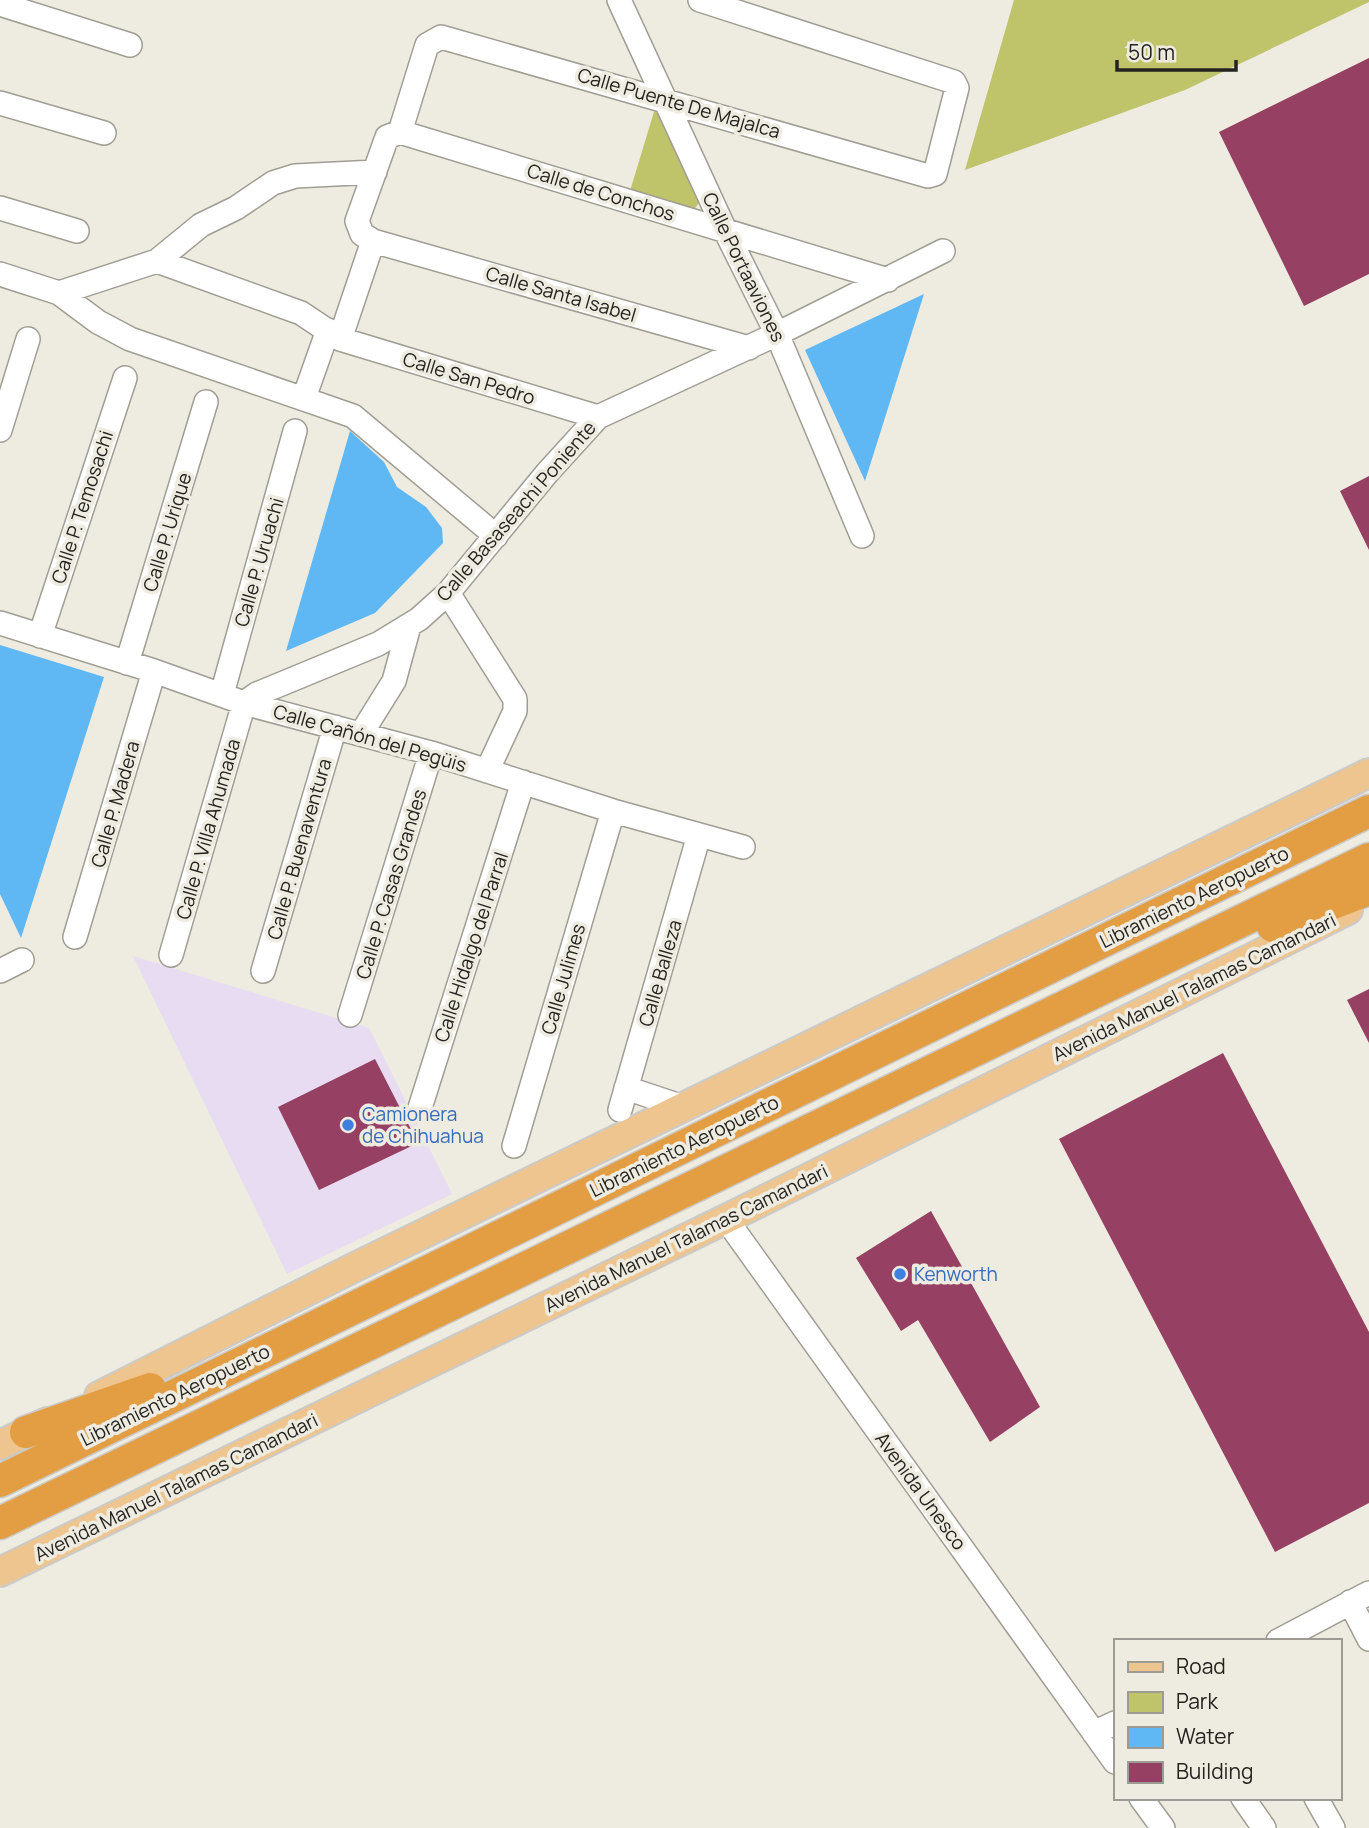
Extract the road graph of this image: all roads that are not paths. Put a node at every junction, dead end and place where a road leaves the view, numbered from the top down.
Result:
1 (620, 0) edge
2 (700, 0) edge
3 (0, 4) edge
4 (130, 45) dead end
5 (666, 99) junction
6 (0, 103) edge
7 (400, 132) junction
8 (103, 133) dead end
9 (376, 172) junction
10 (0, 208) edge
11 (724, 228) junction
12 (77, 231) dead end
13 (373, 241) junction
14 (943, 251) dead end
15 (157, 261) junction
16 (0, 274) edge
17 (888, 279) junction
18 (59, 293) junction
19 (777, 334) junction
20 (334, 335) junction
21 (28, 340) dead end
22 (749, 348) junction
23 (125, 378) dead end
24 (304, 398) junction
25 (206, 402) dead end
26 (598, 417) junction
27 (0, 430) edge
28 (295, 431) dead end
29 (496, 536) junction
30 (862, 536) dead end
31 (448, 593) junction
32 (0, 623) edge
33 (409, 626) junction
34 (40, 636) junction
35 (127, 663) junction
36 (154, 671) junction
37 (222, 694) junction
38 (244, 703) junction
39 (335, 727) junction
40 (361, 734) junction
41 (431, 754) junction
42 (487, 771) junction
43 (1369, 773) edge
44 (523, 782) junction
45 (1369, 797) edge
46 (613, 811) junction
47 (1369, 811) edge
48 (699, 835) junction
49 (743, 847) dead end
50 (1277, 857) junction
51 (1369, 859) edge
52 (1369, 889) edge
53 (1369, 900) edge
54 (75, 937) dead end
55 (1177, 954) junction
56 (172, 955) dead end
57 (22, 960) dead end
58 (0, 971) edge
59 (262, 971) dead end
60 (350, 1015) dead end
61 (626, 1088) junction
62 (683, 1107) junction
63 (620, 1110) dead end
64 (419, 1111) dead end
65 (514, 1146) dead end
66 (726, 1219) junction
67 (280, 1343) junction
68 (13, 1438) edge
69 (0, 1481) edge
70 (0, 1523) edge
71 (0, 1572) edge
72 (1360, 1598) edge
73 (1282, 1639) edge
74 (1369, 1639) edge
75 (1114, 1723) edge
76 (1094, 1733) junction
77 (1114, 1761) edge
78 (1143, 1800) edge
79 (1244, 1800) edge
80 (1317, 1800) edge
81 (1163, 1828) edge
82 (1264, 1828) edge
83 (1333, 1828) edge

1 - 5 street, Calle Portaaviones
2 - 5 street, Calle Puente De Majalca
3 - 4 street
5 - 7 street, Calle Puente De Majalca
5 - 11 street, Calle Portaaviones
6 - 8 street
7 - 9 street
7 - 11 street, Calle de Conchos
9 - 13 street
9 - 15 street
10 - 12 street
11 - 17 street, Calle de Conchos
11 - 19 street, Calle Portaaviones
13 - 20 street
13 - 22 street, Calle Santa Isabel
14 - 17 street, Calle Basaseachi Poniente
15 - 18 street
15 - 20 street, Calle San Pedro
16 - 18 street
17 - 19 street, Calle Basaseachi Poniente
18 - 24 street
19 - 22 street, Calle Basaseachi Poniente
19 - 30 street, Calle Portaaviones
20 - 24 street
20 - 26 street, Calle San Pedro
21 - 27 street
22 - 26 street, Calle Basaseachi Poniente
23 - 34 street, Calle P. Temosachi
24 - 29 street
25 - 35 street, Calle P. Urique
26 - 29 street, Calle Basaseachi Poniente
28 - 37 street, Calle P. Uruachi
29 - 31 street, Calle Basaseachi Poniente
31 - 33 street, Calle Basaseachi Poniente
31 - 42 street
32 - 34 street, Calle Cañón del Pegüis
33 - 38 street, Calle Basaseachi Poniente
33 - 40 street
34 - 35 street, Calle Cañón del Pegüis
35 - 36 street, Calle Cañón del Pegüis
36 - 37 street, Calle Cañón del Pegüis
36 - 54 street, Calle P. Madera
37 - 38 street, Calle Cañón del Pegüis
38 - 39 street, Calle Cañón del Pegüis
38 - 56 street, Calle P. Villa Ahumada
39 - 40 street, Calle Cañón del Pegüis
39 - 59 street, Calle P. Buenaventura
40 - 41 street, Calle Cañón del Pegüis
41 - 42 street, Calle Cañón del Pegüis
41 - 60 street, Calle P. Casas Grandes
42 - 44 street, Calle Cañón del Pegüis
43 - 62 main road
44 - 46 street, Calle Cañón del Pegüis
44 - 64 street, Calle Hidalgo del Parral
45 - 50 highway
46 - 48 street, Calle Cañón del Pegüis
46 - 65 street, Calle Julimes
47 - 50 highway, Libramiento Aeropuerto
48 - 49 street, Calle Cañón del Pegüis
48 - 61 street, Calle Balleza
50 - 67 highway, Libramiento Aeropuerto
51 - 55 highway, Libramiento Aeropuerto
52 - 55 highway
53 - 66 main road, Avenida Manuel Talamas Camandari
55 - 70 highway, Libramiento Aeropuerto
57 - 58 street
61 - 62 street
61 - 63 street, Calle Balleza
62 - 68 main road
66 - 71 main road, Avenida Manuel Talamas Camandari
66 - 76 street, Avenida Unesco
67 - 68 highway
67 - 69 highway, Libramiento Aeropuerto
72 - 73 street
72 - 74 street
75 - 76 street
76 - 77 street, Avenida Unesco
78 - 81 street
79 - 82 street
80 - 83 street

